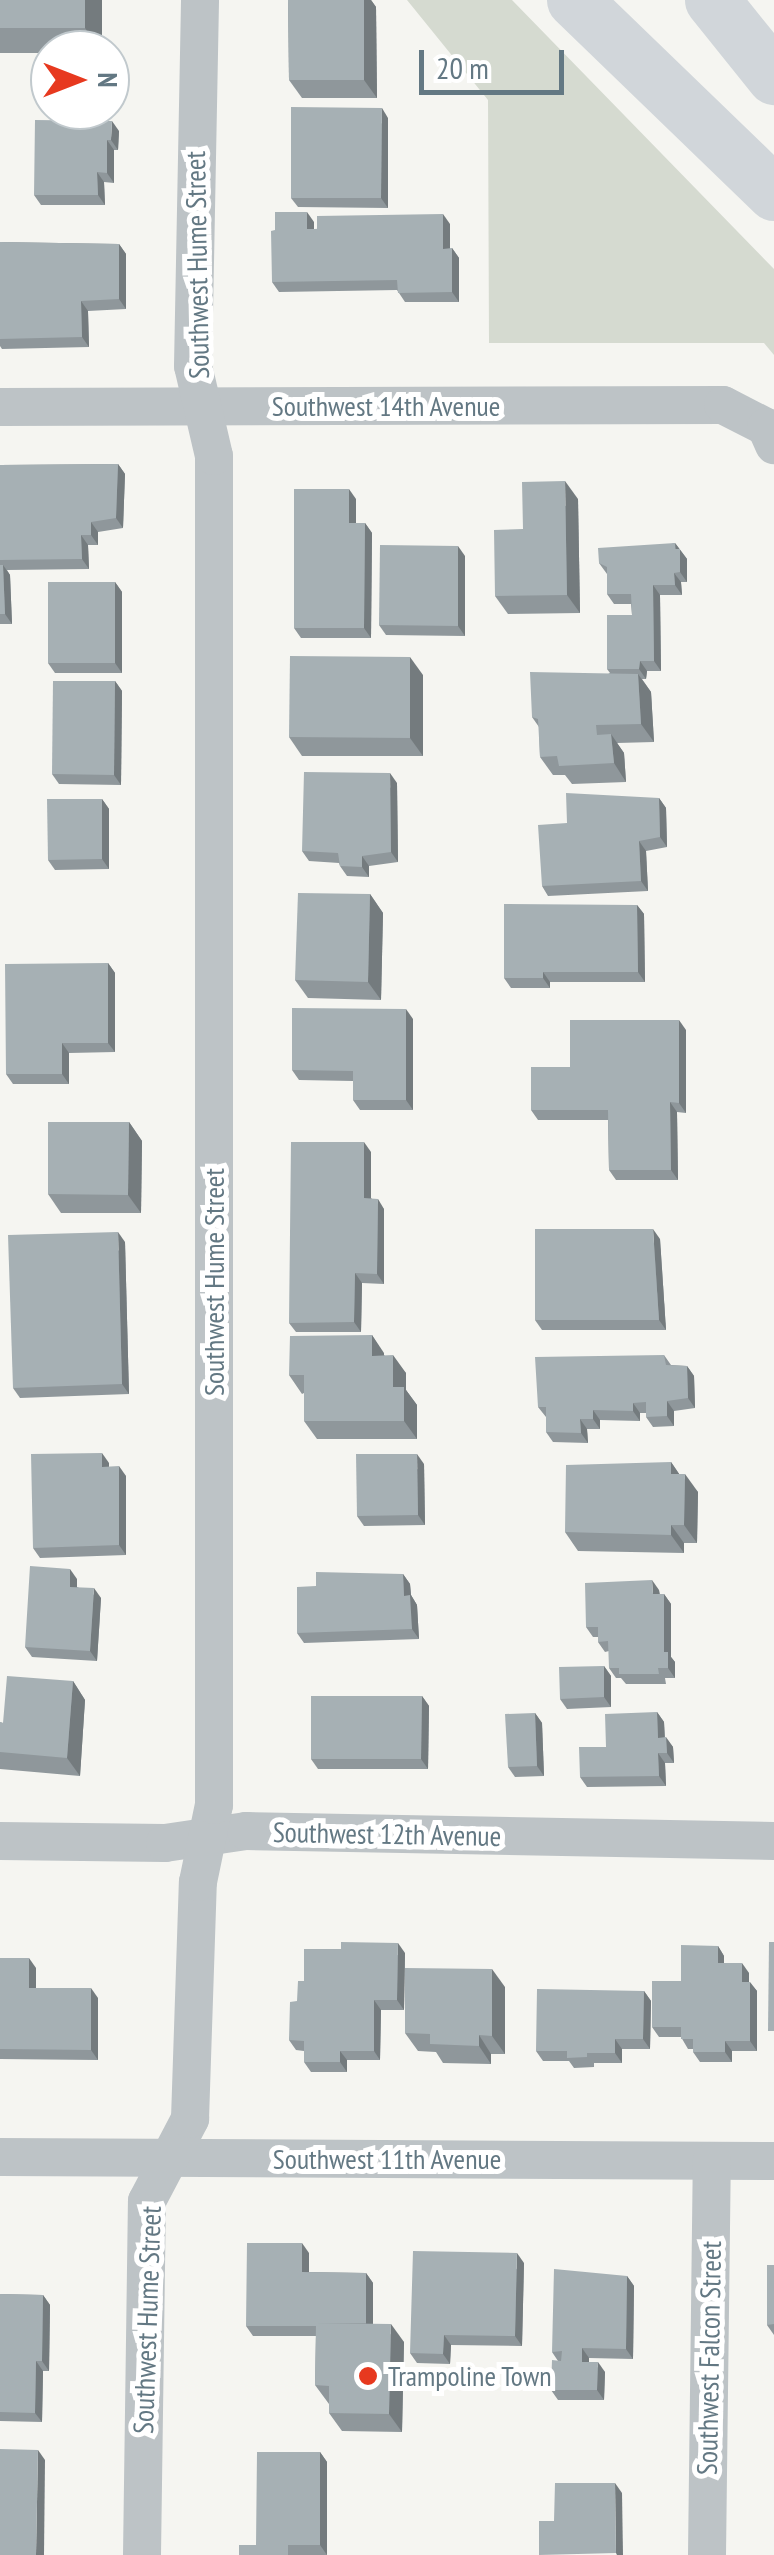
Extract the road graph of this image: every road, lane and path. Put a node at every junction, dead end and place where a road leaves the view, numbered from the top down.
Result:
1 (200, 0) edge
2 (574, 0) edge
3 (712, 0) edge
4 (774, 77) edge
5 (774, 194) edge
6 (201, 406) junction
7 (0, 407) edge
8 (770, 436) edge
9 (207, 1838) junction
10 (0, 1842) edge
11 (774, 1842) edge
12 (0, 2157) edge
13 (167, 2158) junction
14 (712, 2160) junction
15 (774, 2162) edge
16 (142, 2555) edge
17 (707, 2555) edge

1 - 6 street, Southwest Hume Street
2 - 5 highway
3 - 4 highway
6 - 7 street, Southwest 14th Avenue
6 - 8 street, Southwest 14th Avenue
6 - 9 street, Southwest Hume Street
9 - 10 street, Southwest 12th Avenue
9 - 11 street, Southwest 12th Avenue
9 - 13 street, Southwest Hume Street
12 - 13 street, Southwest 11th Avenue
13 - 14 street, Southwest 11th Avenue
13 - 16 street, Southwest Hume Street
14 - 15 street, Southwest 11th Avenue
14 - 17 street, Southwest Falcon Street

